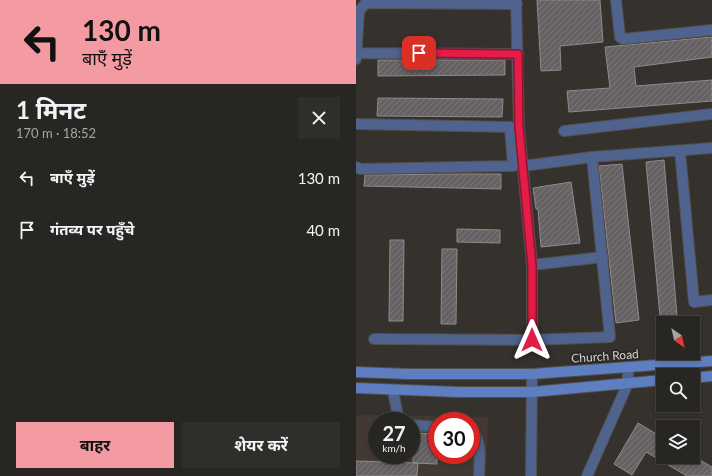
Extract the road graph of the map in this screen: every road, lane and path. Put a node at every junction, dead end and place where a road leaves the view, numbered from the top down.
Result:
1 (616, 0) edge
2 (517, 2) edge
3 (712, 30) edge
4 (356, 53) edge
5 (518, 54) junction
6 (356, 59) edge
7 (712, 114) edge
8 (356, 124) edge
9 (564, 131) dead end
10 (712, 148) edge
11 (680, 151) junction
12 (592, 158) junction
13 (519, 159) junction
14 (356, 166) edge
15 (603, 257) junction
16 (532, 265) junction
17 (712, 300) edge
18 (374, 339) dead end
19 (532, 340) junction
20 (712, 361) edge
21 (628, 368) junction
22 (356, 372) edge
23 (532, 374) junction
24 (712, 376) edge
25 (700, 377) edge
26 (656, 381) edge
27 (628, 383) junction
28 (356, 388) edge
29 (393, 391) junction
30 (532, 392) junction
31 (397, 412) edge
32 (479, 464) edge
33 (480, 476) edge
34 (531, 476) edge
35 (587, 476) edge

1 - 3 street
2 - 4 street
2 - 5 street
4 - 5 street
4 - 6 street
5 - 13 street
7 - 9 street
8 - 13 street
10 - 11 street
11 - 12 street
11 - 17 street
12 - 13 street
12 - 15 street
13 - 14 street
13 - 16 street
15 - 16 street
15 - 19 street
16 - 19 street
18 - 19 street
20 - 21 street, Church Road
21 - 23 street, Church Road
21 - 27 street
22 - 23 street, Church Road
23 - 30 street
24 - 25 street
26 - 27 street
27 - 30 street
27 - 35 street
28 - 29 street
29 - 30 street
29 - 31 street
30 - 34 street
32 - 33 street

